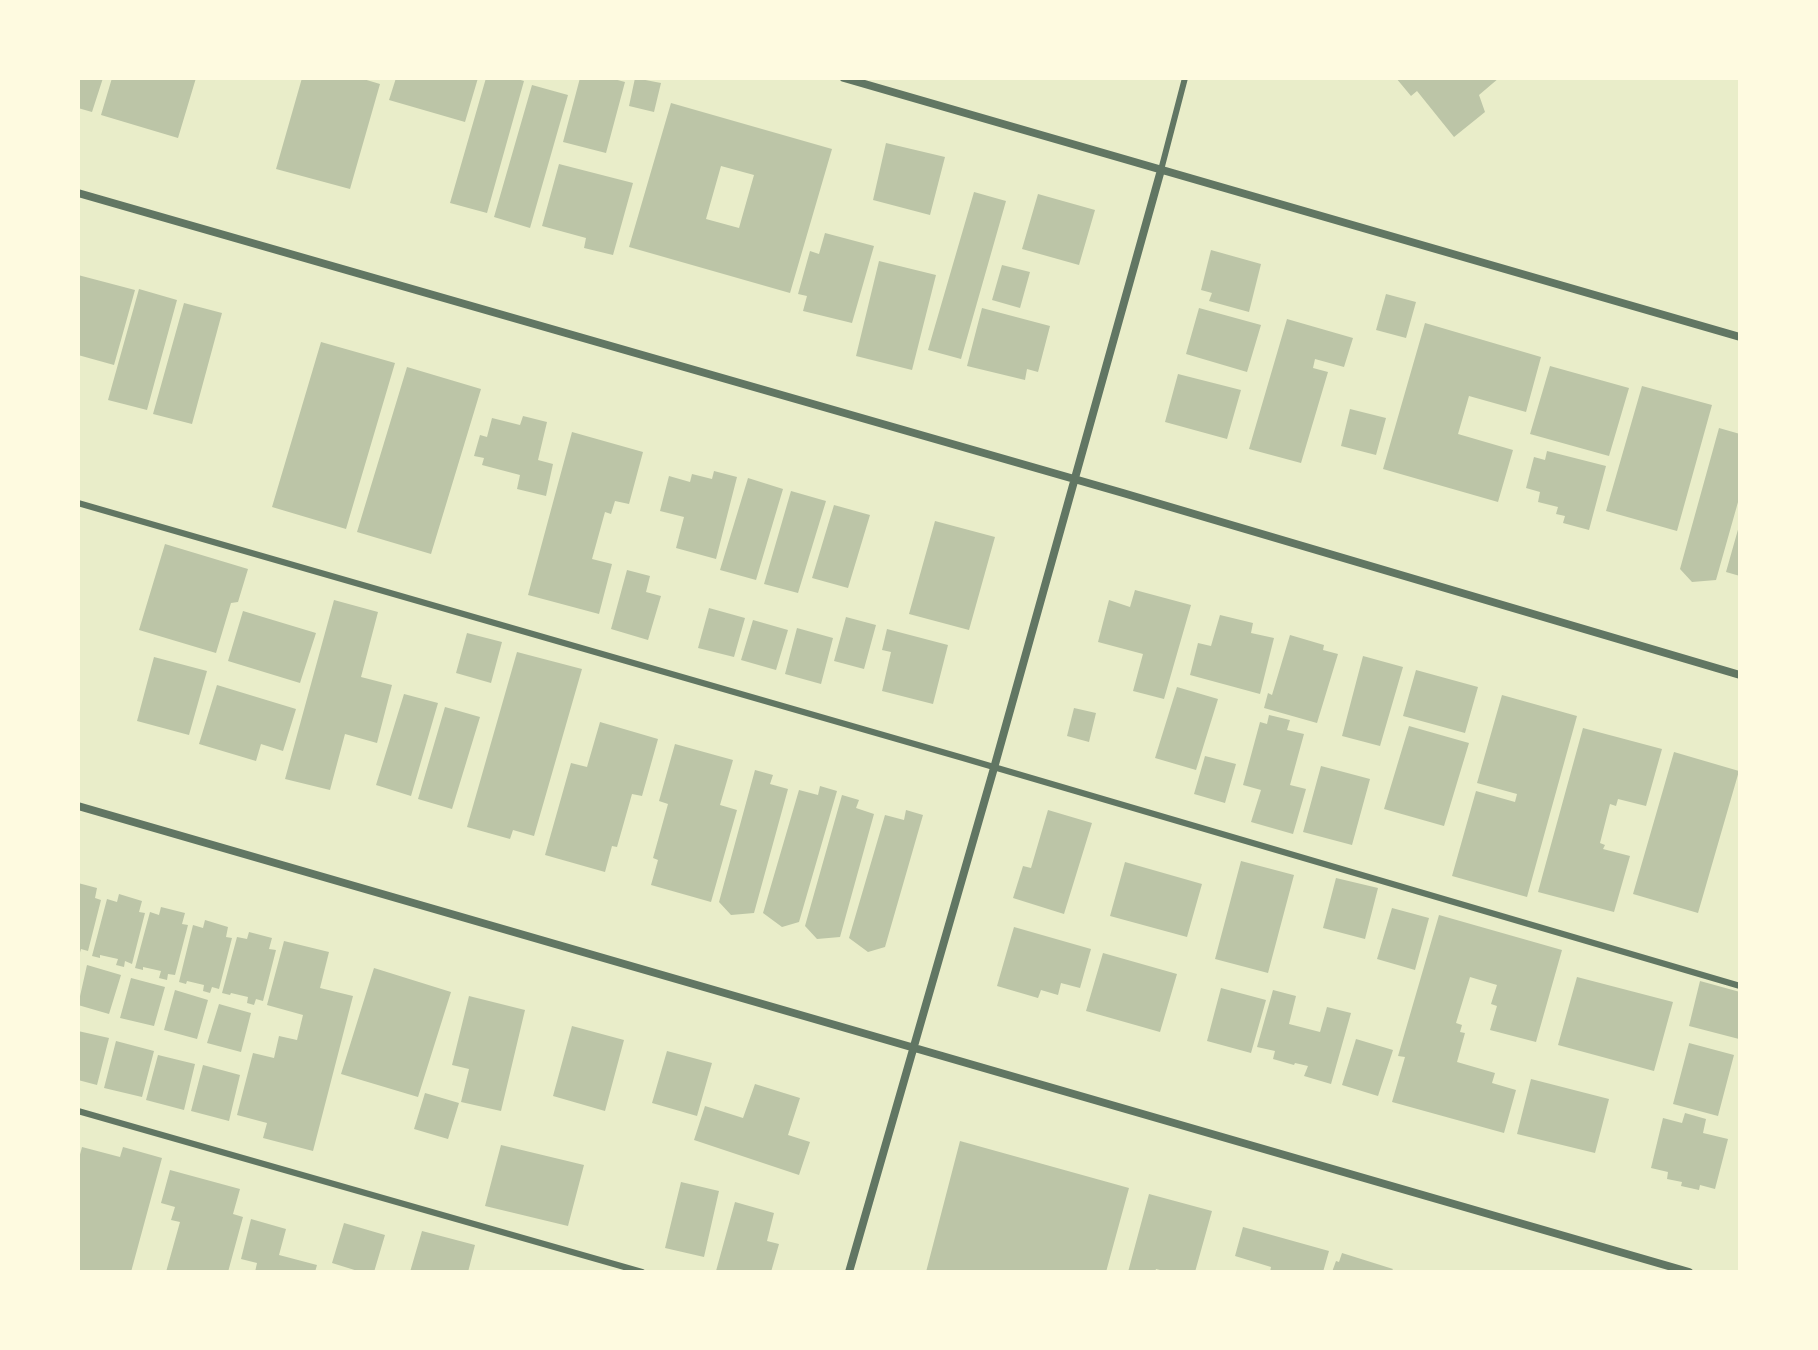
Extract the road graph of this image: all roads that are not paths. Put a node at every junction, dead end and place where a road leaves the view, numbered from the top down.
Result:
1 (844, 78) edge
2 (1185, 78) edge
3 (1161, 170) junction
4 (78, 193) edge
5 (1740, 337) edge
6 (1075, 480) junction
7 (78, 503) edge
8 (1740, 675) edge
9 (994, 768) junction
10 (78, 806) edge
11 (1740, 986) edge
12 (913, 1049) junction
13 (78, 1111) edge
14 (642, 1272) edge
15 (849, 1272) edge
16 (1689, 1272) edge

1 - 3 street
2 - 3 lane
3 - 5 street
3 - 6 street
4 - 6 street
6 - 8 street
6 - 9 street
7 - 9 lane
9 - 11 lane
9 - 12 street
10 - 12 street
12 - 15 street
12 - 16 street
13 - 14 lane

